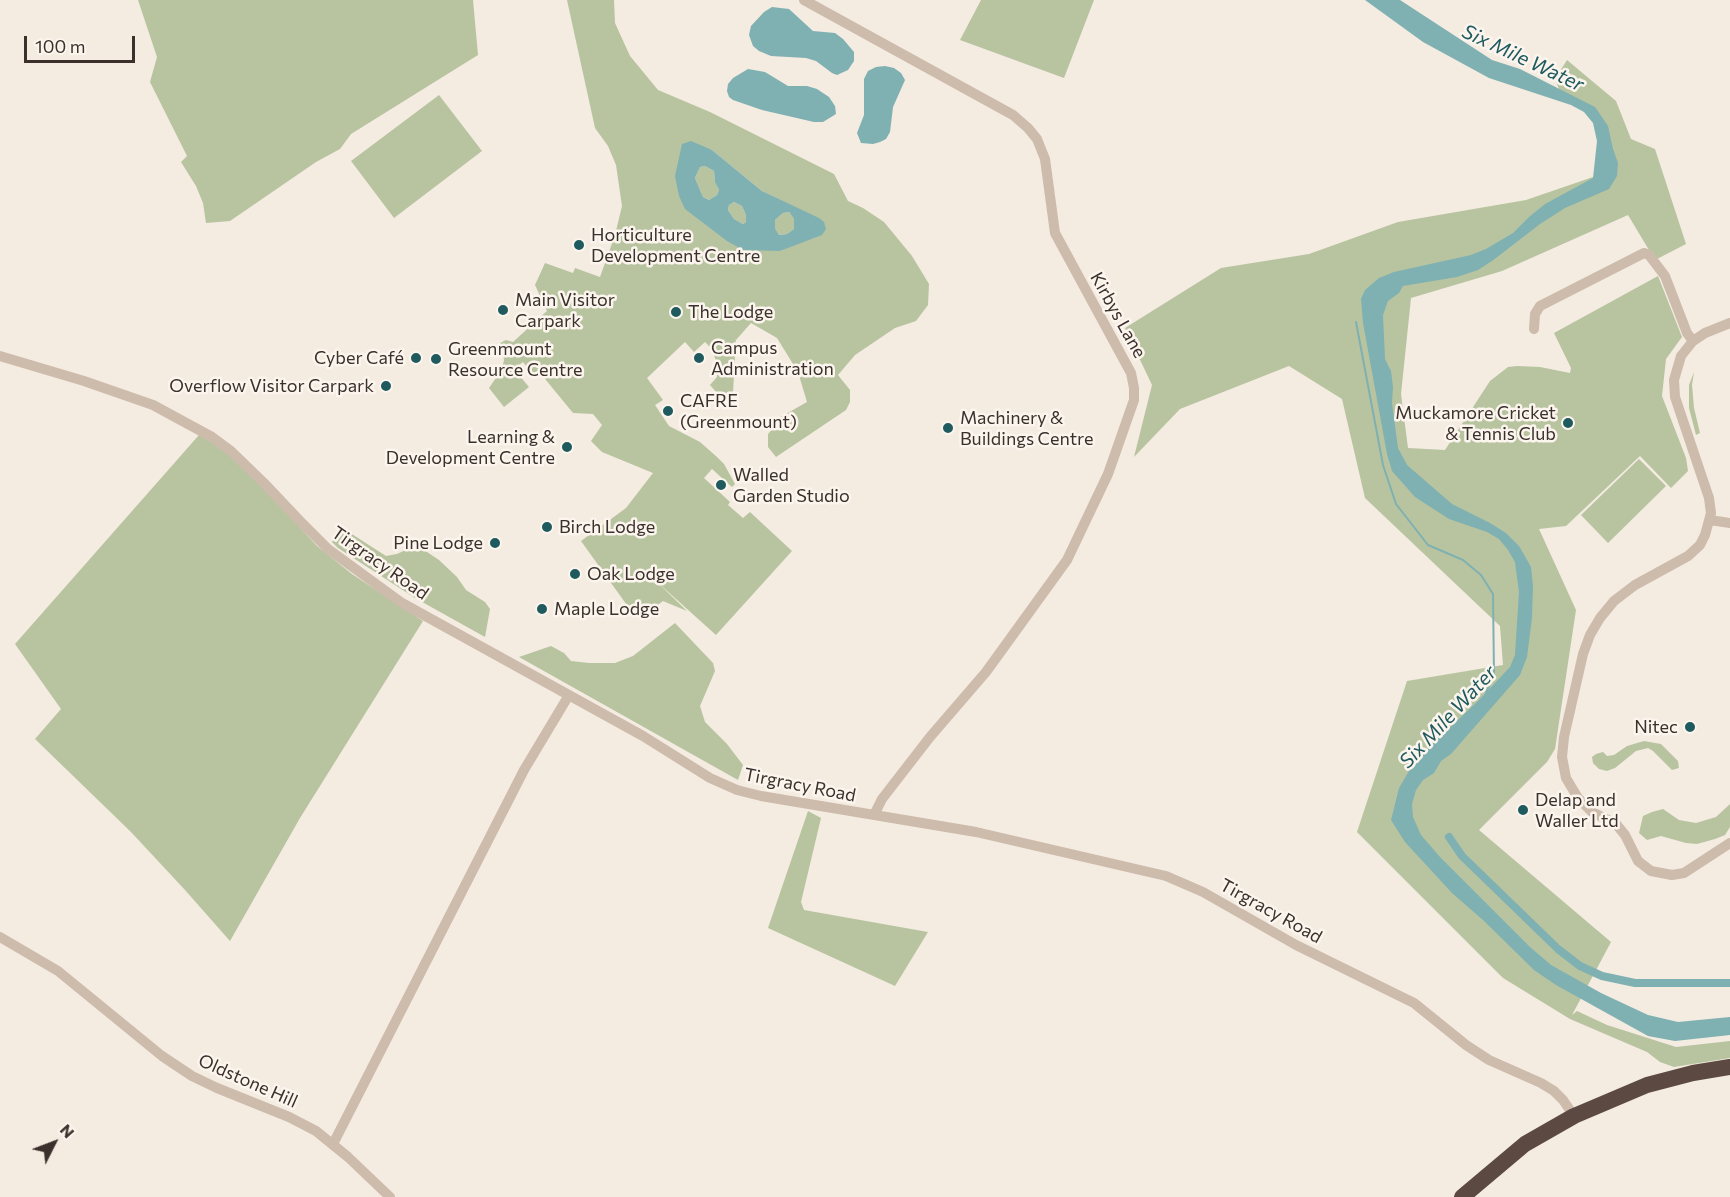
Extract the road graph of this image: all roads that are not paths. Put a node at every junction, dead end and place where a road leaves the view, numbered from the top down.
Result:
1 (804, 0) edge
2 (1730, 323) edge
3 (1534, 329) dead end
4 (1693, 340) junction
5 (0, 356) edge
6 (1710, 520) junction
7 (1730, 523) edge
8 (569, 694) junction
9 (874, 815) junction
10 (1730, 843) edge
11 (0, 937) edge
12 (1730, 1067) edge
13 (1574, 1116) junction
14 (333, 1144) junction
15 (390, 1197) edge
16 (1462, 1197) edge

1 - 9 street, Kirbys Lane
2 - 4 street
3 - 4 street
4 - 6 street
5 - 8 street, Tirgracy Road
6 - 7 street
6 - 10 street
8 - 9 street, Tirgracy Road
8 - 14 street
9 - 13 street, Tirgracy Road
11 - 14 street, Oldstone Hill
12 - 13 highway
13 - 16 highway
14 - 15 street, Oldstone Hill

